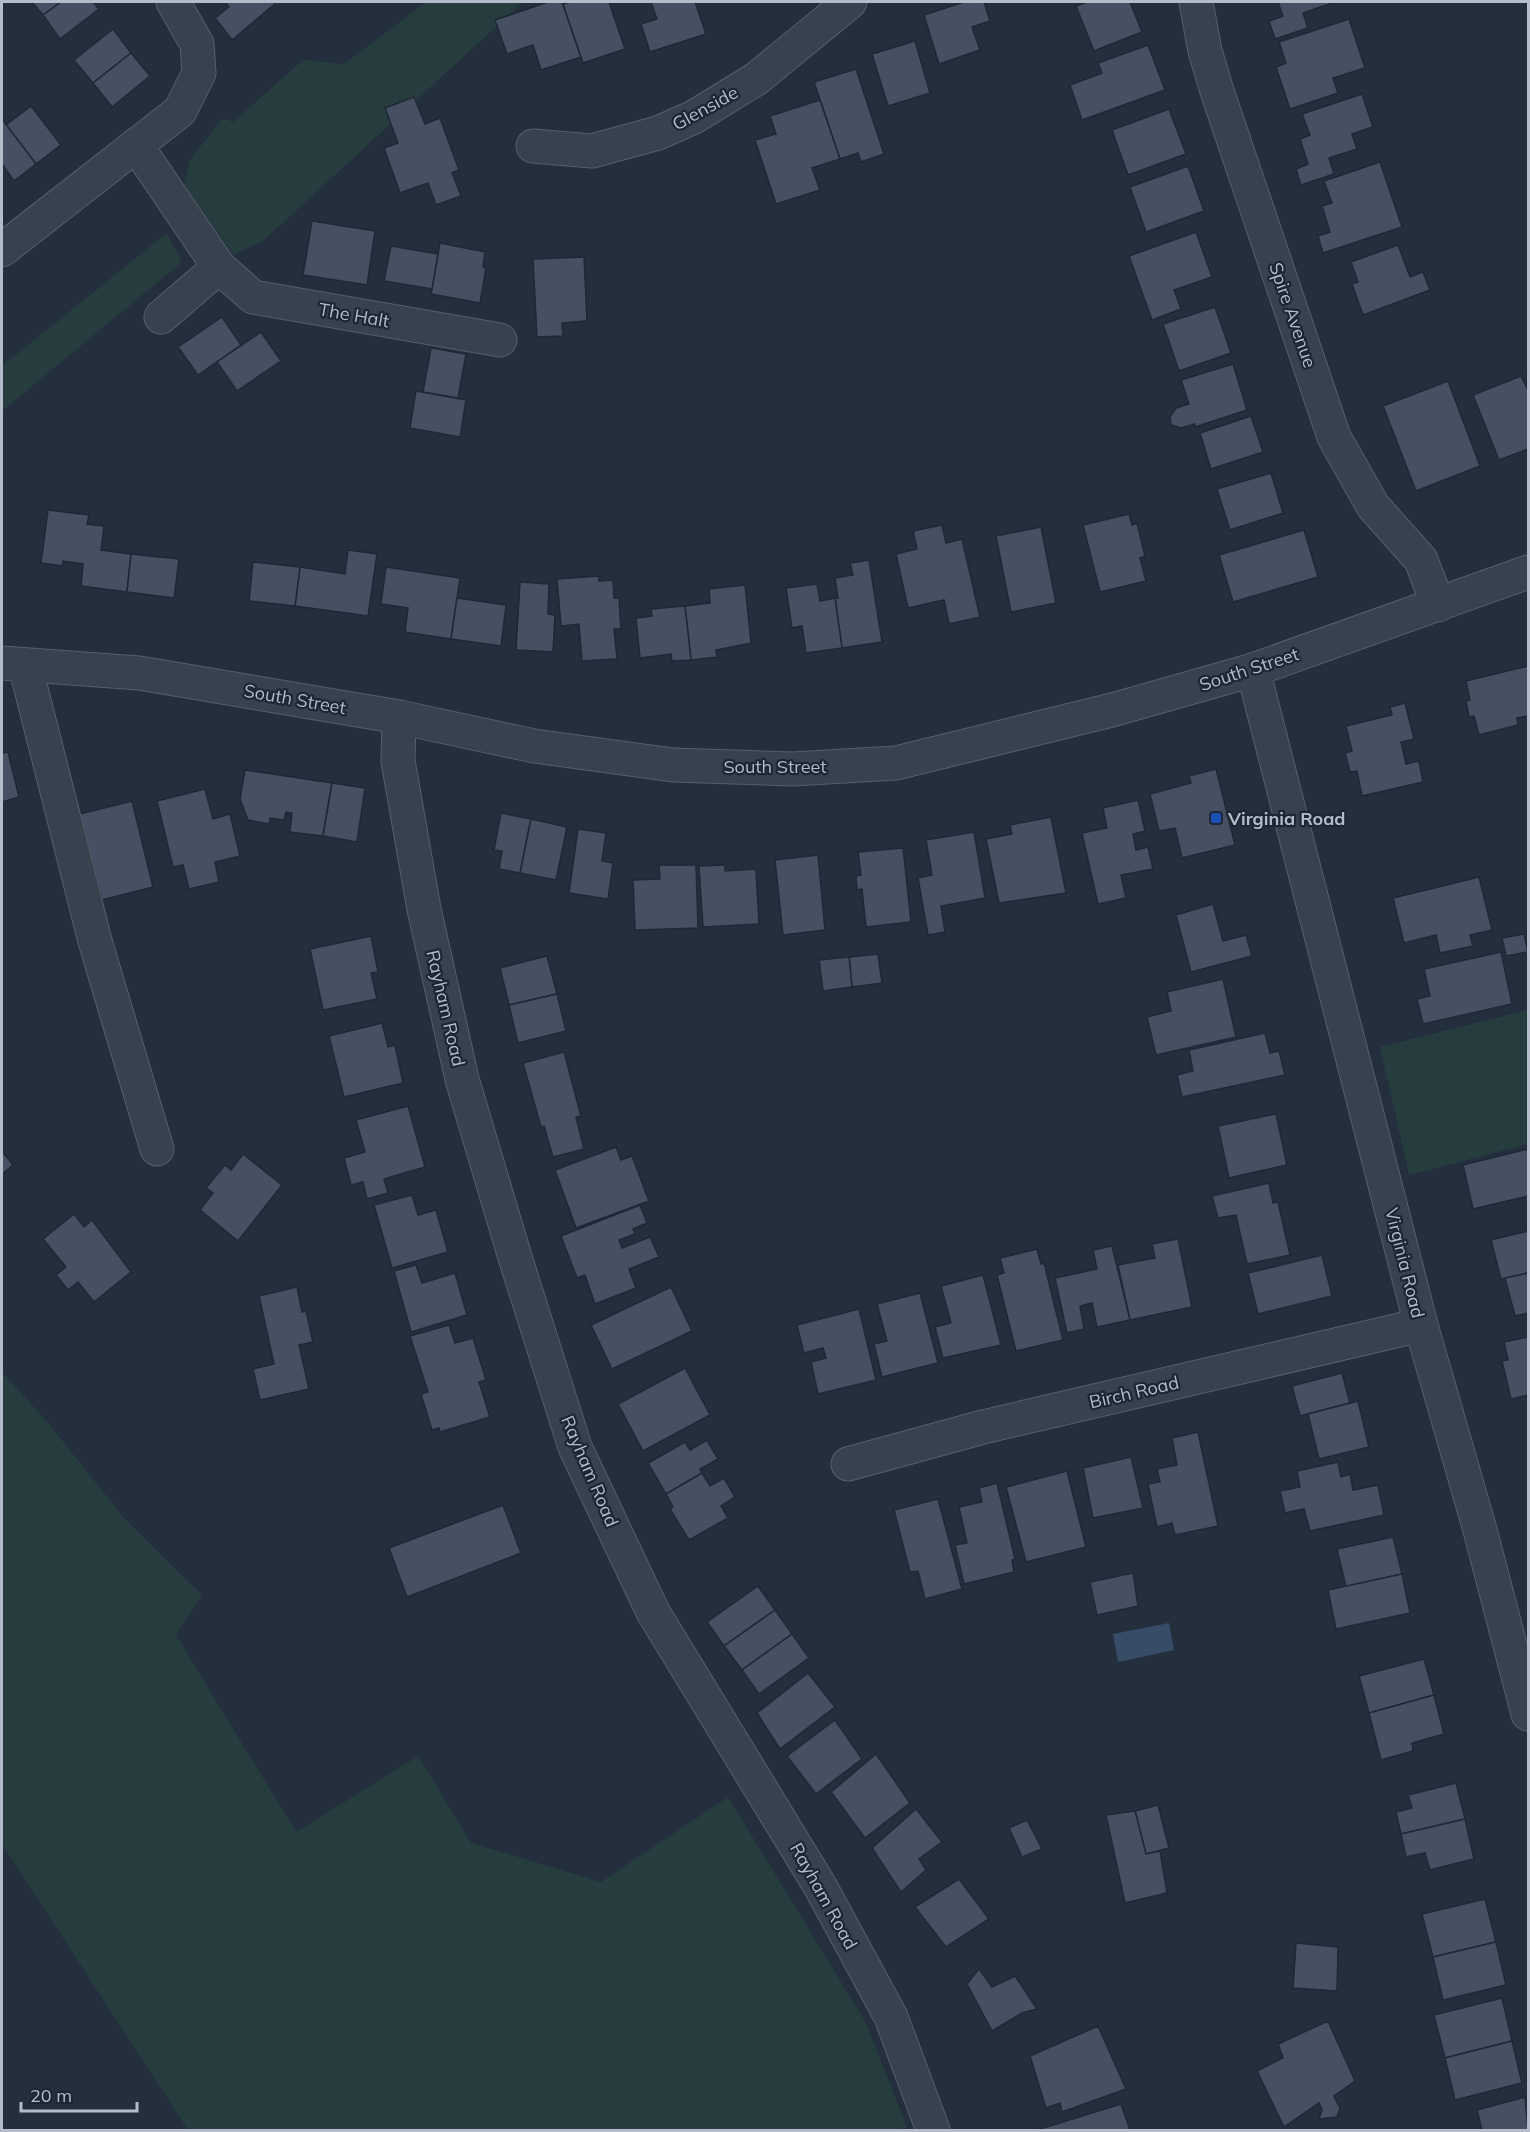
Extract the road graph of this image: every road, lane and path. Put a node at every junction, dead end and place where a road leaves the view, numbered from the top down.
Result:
1 (173, 2) edge
2 (850, 2) edge
3 (1196, 2) edge
4 (136, 145) junction
5 (533, 146) dead end
6 (2, 250) edge
7 (219, 267) junction
8 (161, 317) dead end
9 (500, 340) dead end
10 (1528, 572) edge
11 (1438, 605) junction
12 (13, 664) edge
13 (1253, 670) junction
14 (399, 717) junction
15 (157, 1149) dead end
16 (1421, 1325) junction
17 (848, 1464) dead end
18 (1528, 1714) edge
19 (933, 2130) edge

1 - 4 street
2 - 5 street, Glenside
3 - 11 street, Spire Avenue
4 - 6 street
4 - 7 street, The Halt
7 - 8 street
7 - 9 street, The Halt
10 - 11 street, South Street
11 - 13 street, South Street
12 - 14 street, South Street
12 - 15 street
13 - 14 street, South Street
13 - 16 street, Virginia Road
14 - 19 street, Rayham Road
16 - 17 street, Birch Road
16 - 18 street, Virginia Road

